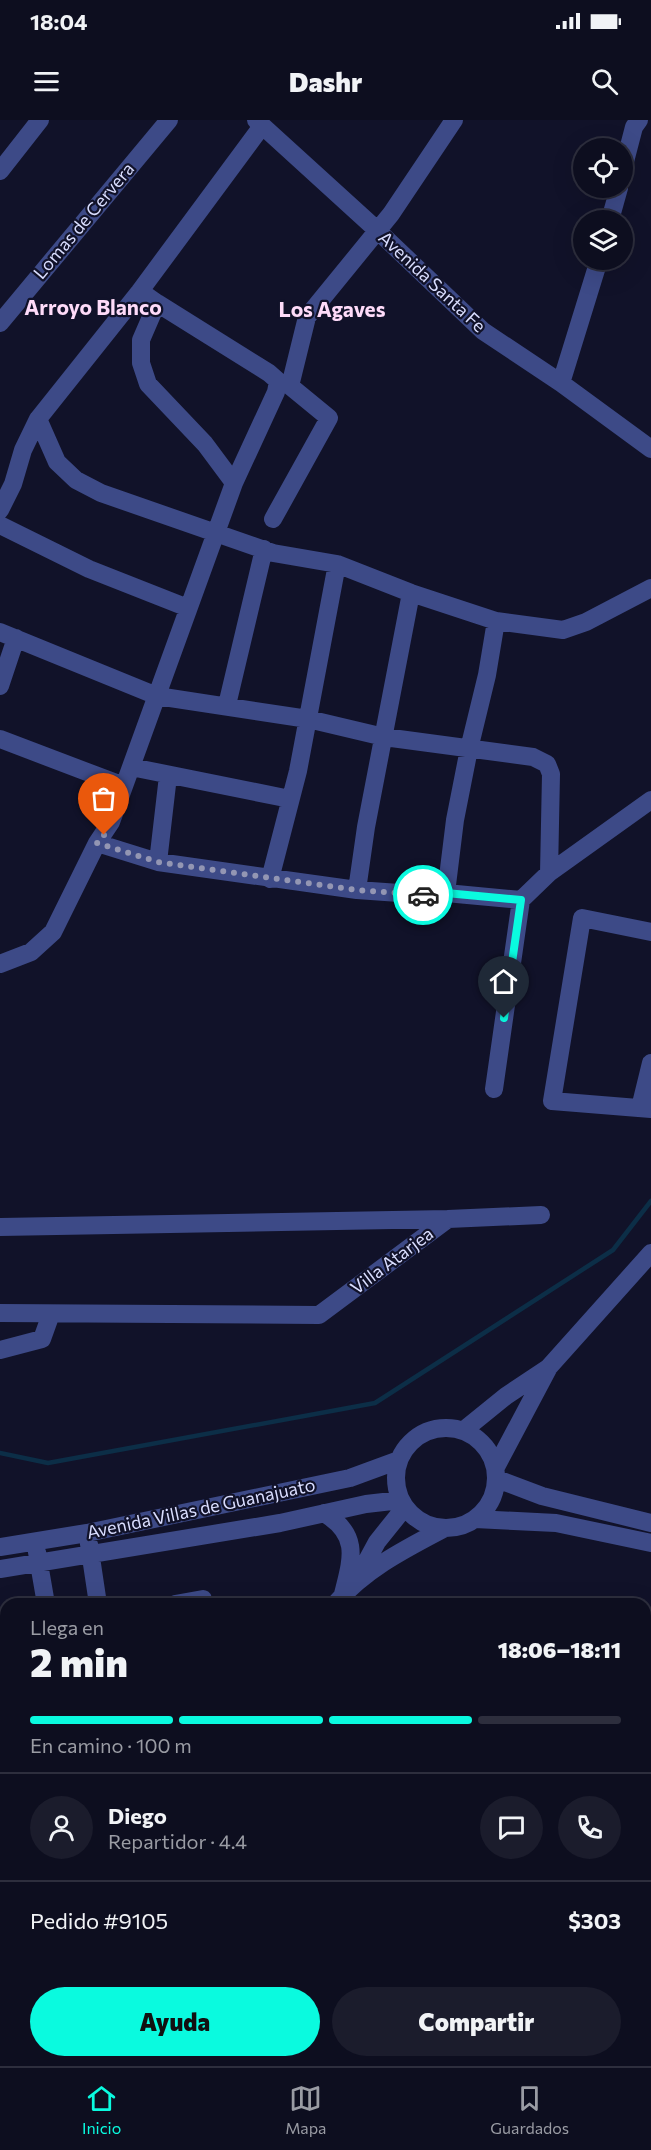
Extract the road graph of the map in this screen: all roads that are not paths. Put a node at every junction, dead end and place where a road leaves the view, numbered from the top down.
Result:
1 (40, 120) edge
2 (169, 120) edge
3 (454, 120) edge
4 (639, 120) edge
5 (259, 123) edge
6 (631, 138) edge
7 (0, 171) edge
8 (378, 231) junction
9 (596, 270) edge
10 (141, 291) junction
11 (158, 303) junction
12 (0, 323) edge
13 (561, 383) junction
14 (38, 418) junction
15 (651, 449) edge
16 (234, 483) junction
17 (0, 510) edge
18 (273, 519) dead end
19 (0, 525) edge
20 (216, 532) junction
21 (264, 549) junction
22 (337, 564) junction
23 (651, 588) edge
24 (411, 593) junction
25 (188, 608) junction
26 (496, 621) junction
27 (8, 635) edge
28 (0, 686) edge
29 (158, 696) junction
30 (227, 705) junction
31 (308, 718) junction
32 (384, 737) junction
33 (0, 739) edge
34 (469, 748) junction
35 (131, 767) junction
36 (168, 776) junction
37 (124, 786) junction
38 (290, 799) junction
39 (651, 800) edge
40 (97, 843) junction
41 (158, 862) junction
42 (549, 873) junction
43 (270, 879) junction
44 (357, 890) junction
45 (446, 893) junction
46 (521, 900) junction
47 (651, 932) edge
48 (0, 964) edge
49 (651, 1063) edge
50 (494, 1089) dead end
51 (646, 1109) edge
52 (541, 1215) dead end
53 (448, 1220) junction
54 (0, 1227) edge
55 (651, 1253) edge
56 (0, 1313) edge
57 (51, 1314) junction
58 (0, 1350) edge
59 (549, 1367) junction
60 (465, 1430) junction
61 (399, 1460) junction
62 (496, 1473) junction
63 (403, 1504) junction
64 (324, 1513) junction
65 (475, 1519) junction
66 (651, 1523) edge
67 (445, 1528) junction
68 (87, 1533) junction
69 (35, 1542) junction
70 (651, 1543) edge
71 (0, 1547) edge
72 (91, 1554) junction
73 (39, 1562) junction
74 (0, 1569) edge
75 (356, 1581) junction
76 (45, 1598) edge
77 (97, 1598) edge
78 (339, 1598) edge
79 (340, 1598) edge

1 - 7 street
2 - 12 street, Lomas de Cervera
3 - 8 street
4 - 6 street
5 - 8 street, Avenida Santa Fe
5 - 10 street
8 - 13 street, Avenida Santa Fe
8 - 18 street
9 - 13 street
10 - 11 street
10 - 14 street
11 - 16 street
11 - 16 street
13 - 15 street, Avenida Santa Fe
14 - 17 street
14 - 20 street
16 - 20 street
19 - 25 street
20 - 21 street
20 - 25 street
21 - 22 street
21 - 30 street
22 - 24 street
22 - 31 street
23 - 26 street
24 - 26 street
24 - 32 street
25 - 29 street
26 - 34 street
27 - 28 street
27 - 29 street
29 - 30 street
29 - 35 street
30 - 31 street
31 - 32 street
31 - 38 street
32 - 34 street
32 - 44 street
33 - 37 street
34 - 42 street
34 - 45 street
35 - 36 street
35 - 37 street
36 - 38 street
36 - 41 street
37 - 40 street
38 - 43 street
39 - 42 street
40 - 41 street
40 - 48 street
41 - 43 street
42 - 46 street
43 - 44 street
44 - 45 street
45 - 46 street
46 - 50 street
47 - 51 street
49 - 51 street
52 - 53 street
53 - 54 street, Villa Atarjea
53 - 57 street, Villa Atarjea
55 - 59 street
56 - 57 street, Villa Atarjea
57 - 58 street
59 - 60 street
59 - 62 street
60 - 61 street
60 - 62 street
61 - 63 street
61 - 68 street, Avenida Villas de Guanajuato
62 - 65 street
62 - 66 street
63 - 64 street, Avenida Villas de Guanajuato
63 - 67 street
63 - 75 street
64 - 72 street, Avenida Villas de Guanajuato
64 - 78 street
65 - 67 street
65 - 70 street
67 - 75 street
68 - 69 street, Avenida Villas de Guanajuato
68 - 72 street
69 - 71 street, Avenida Villas de Guanajuato
69 - 73 street
72 - 73 street, Avenida Villas de Guanajuato
72 - 77 street
73 - 74 street, Avenida Villas de Guanajuato
73 - 76 street
75 - 79 street

